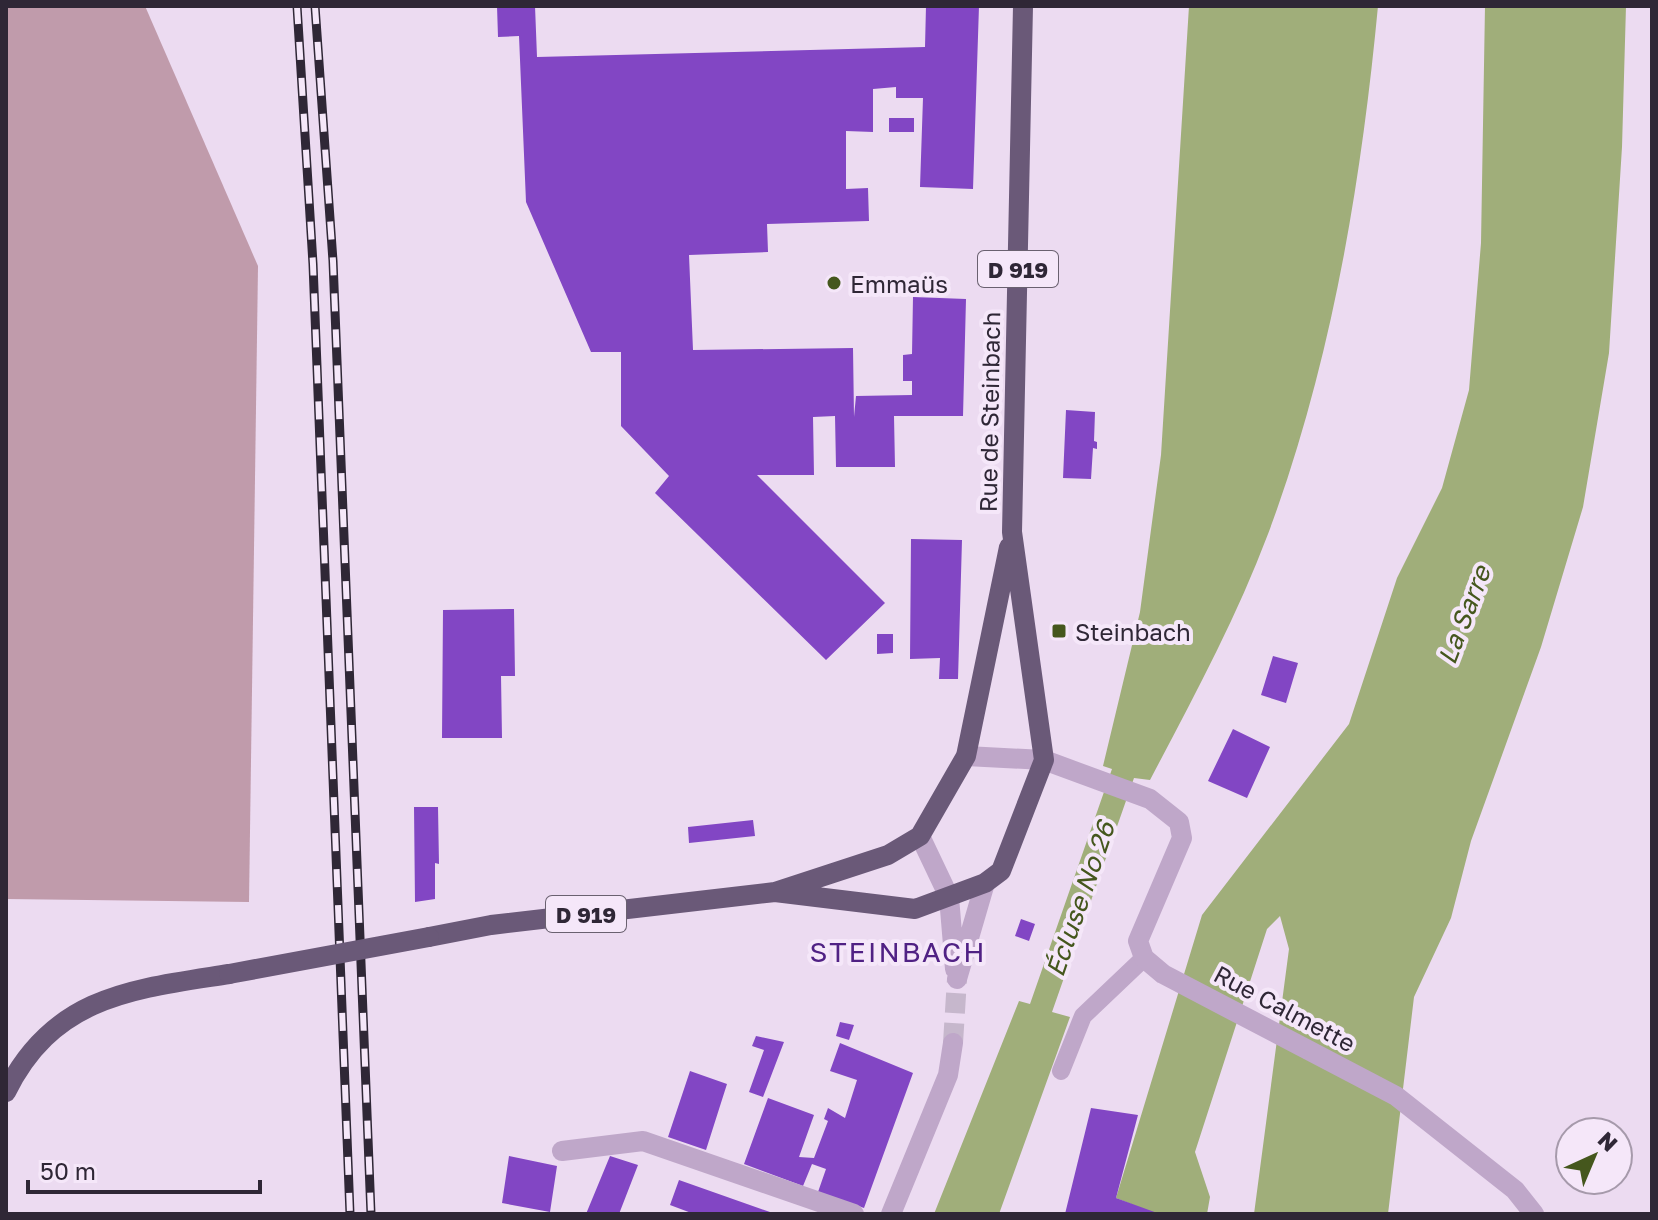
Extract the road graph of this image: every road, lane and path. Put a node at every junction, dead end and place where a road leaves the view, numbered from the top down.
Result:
1 (1023, 6) edge
2 (1012, 532) junction
3 (966, 756) junction
4 (1044, 760) junction
5 (920, 836) junction
6 (985, 883) junction
7 (775, 892) junction
8 (949, 897) junction
9 (1144, 958) junction
10 (953, 1043) tunnel mouth
11 (1061, 1071) dead end
12 (8, 1086) edge
13 (562, 1151) dead end
14 (854, 1214) edge
15 (891, 1214) edge
16 (1534, 1214) edge

1 - 2 main road, Rue de Steinbach / D 919
2 - 3 main road, D 919
2 - 4 main road
3 - 4 street
3 - 5 main road
4 - 6 main road
4 - 9 street
5 - 7 main road, D 919
5 - 8 street
6 - 8 main road
6 - 8 street
7 - 8 main road, D 919
7 - 12 main road, D 919, bridge
9 - 11 lane
9 - 16 street, Rue Calmette
10 - 15 street
13 - 14 street

